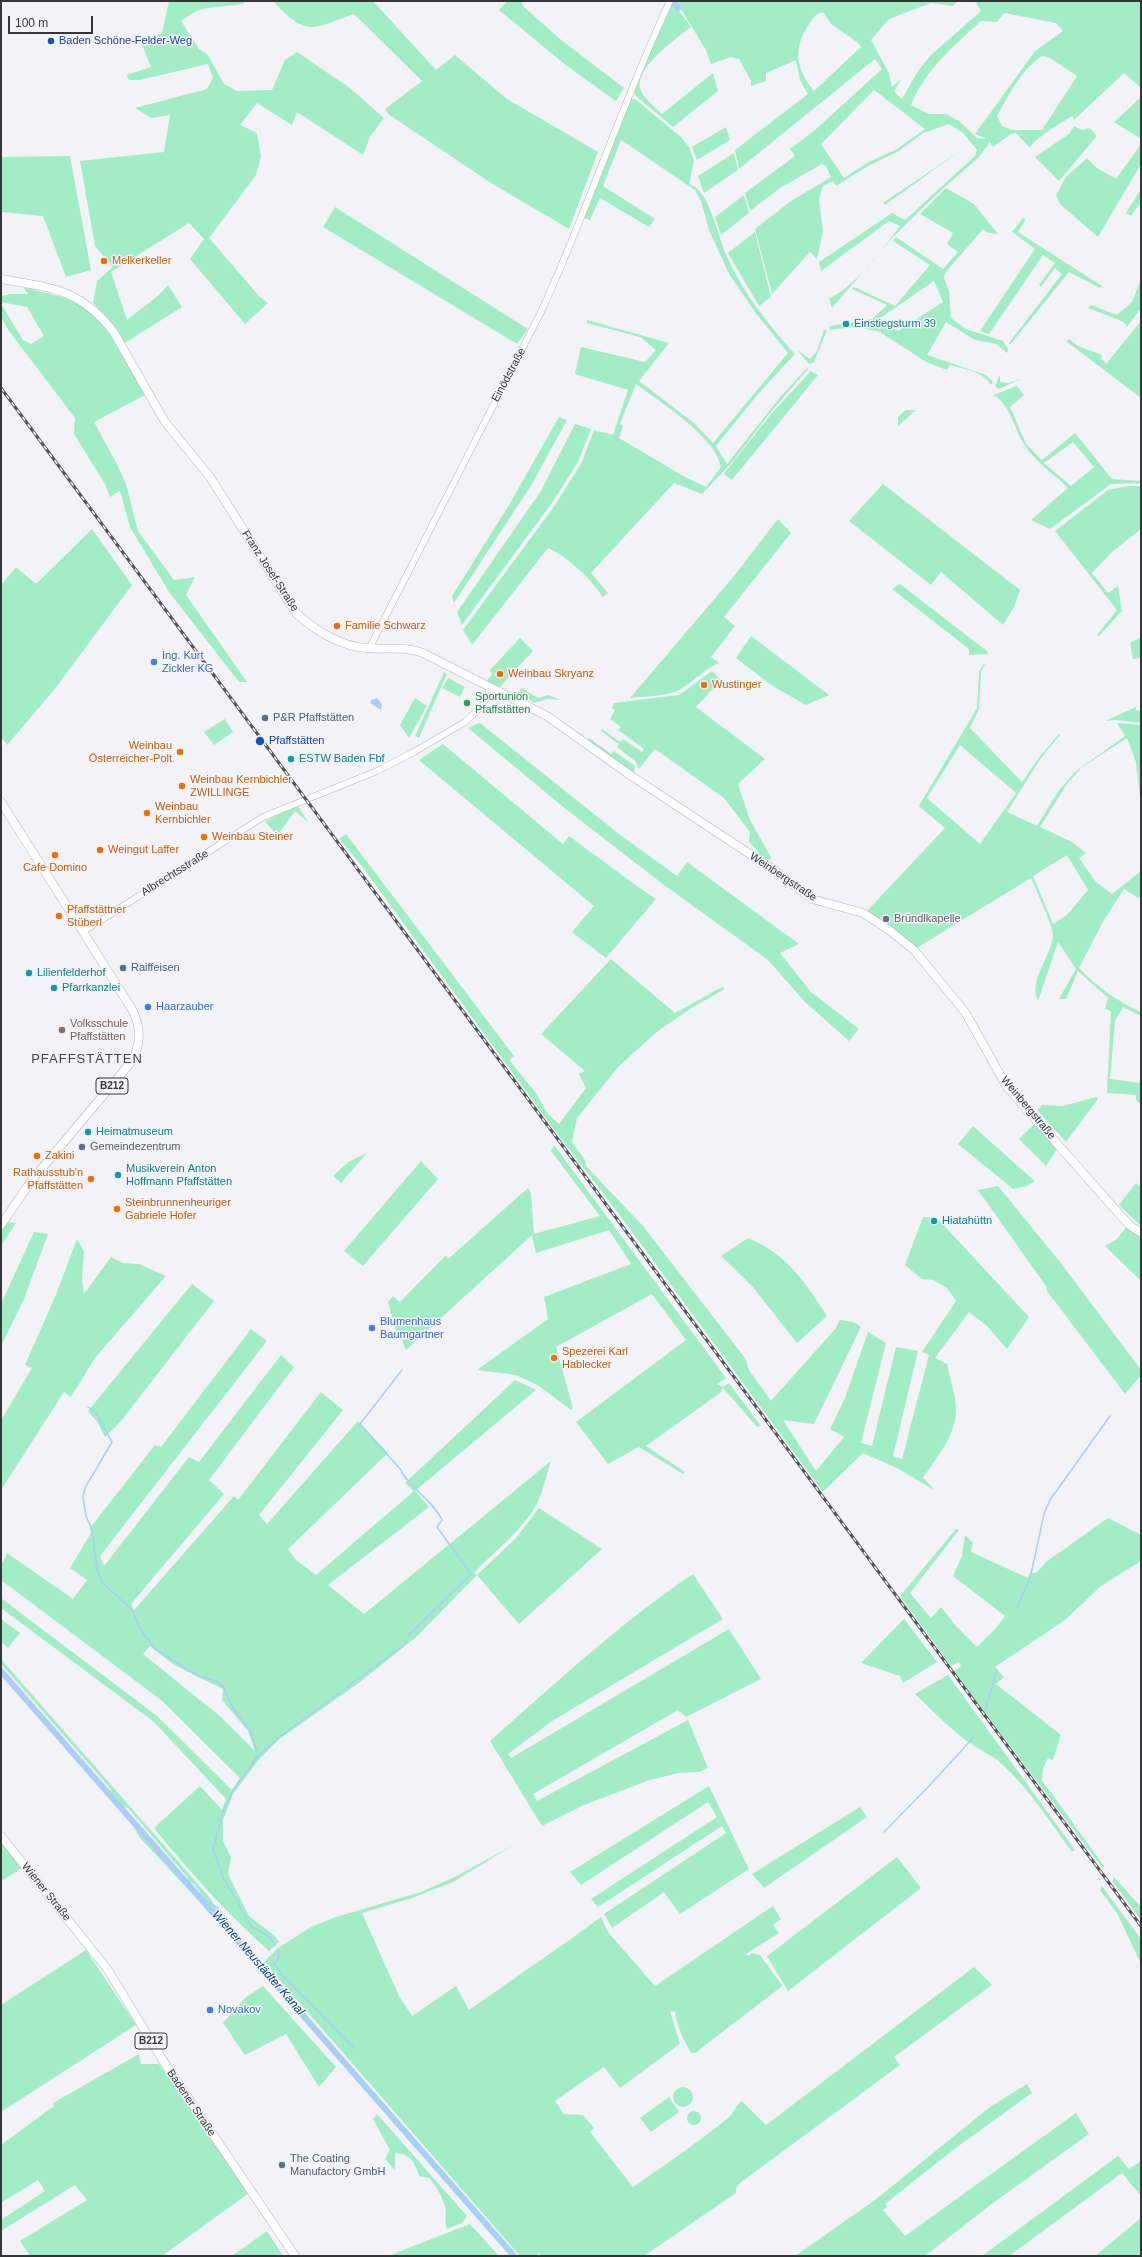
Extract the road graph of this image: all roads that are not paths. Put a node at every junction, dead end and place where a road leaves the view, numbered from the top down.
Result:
1 (670, 1) edge
2 (1, 279) edge
3 (368, 648) junction
4 (491, 688) junction
5 (1, 802) edge
6 (84, 931) junction
7 (3, 1223) edge
8 (1141, 1233) edge
9 (1, 1836) edge
10 (91, 1947) joint
11 (295, 2256) edge

1 - 3 street, Einödstraße
2 - 3 main road, Franz Josef-Straße
3 - 4 main road, Franz Josef-Straße
4 - 6 street, Albrechtsstraße
4 - 8 main road, Weinbergstraße
5 - 6 main road, B212
6 - 7 main road, B212
9 - 10 main road, Wiener Straße / B212
10 - 11 main road, Badener Straße / B212

